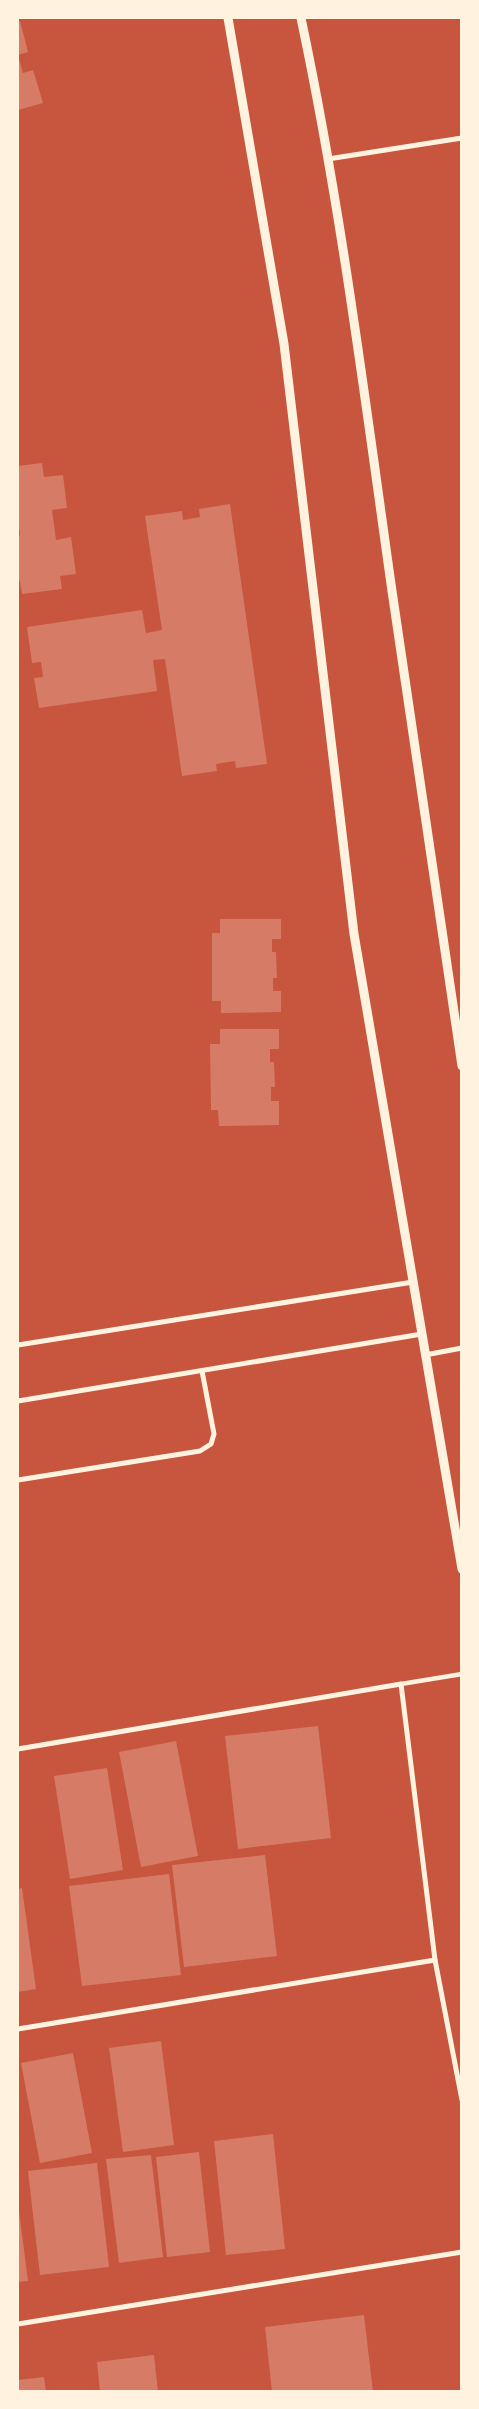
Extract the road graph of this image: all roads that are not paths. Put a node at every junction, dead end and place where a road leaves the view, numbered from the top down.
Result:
1 (228, 18) edge
2 (302, 18) edge
3 (462, 138) edge
4 (328, 159) junction
5 (462, 1066) edge
6 (413, 1282) junction
7 (422, 1334) junction
8 (18, 1345) edge
9 (462, 1348) edge
10 (425, 1355) junction
11 (202, 1371) junction
12 (18, 1401) edge
13 (18, 1480) edge
14 (462, 1569) edge
15 (462, 1674) edge
16 (401, 1684) junction
17 (18, 1749) edge
18 (435, 1960) junction
19 (18, 2029) edge
20 (462, 2100) edge
21 (462, 2252) edge
22 (18, 2324) edge

1 - 6 street
2 - 4 street
3 - 4 street
4 - 5 street
6 - 7 street
6 - 8 street
7 - 10 street
7 - 11 street
9 - 10 street
10 - 14 street
11 - 12 street
11 - 13 street
15 - 16 street
16 - 17 street
16 - 18 street
18 - 19 street
18 - 20 street
21 - 22 street

